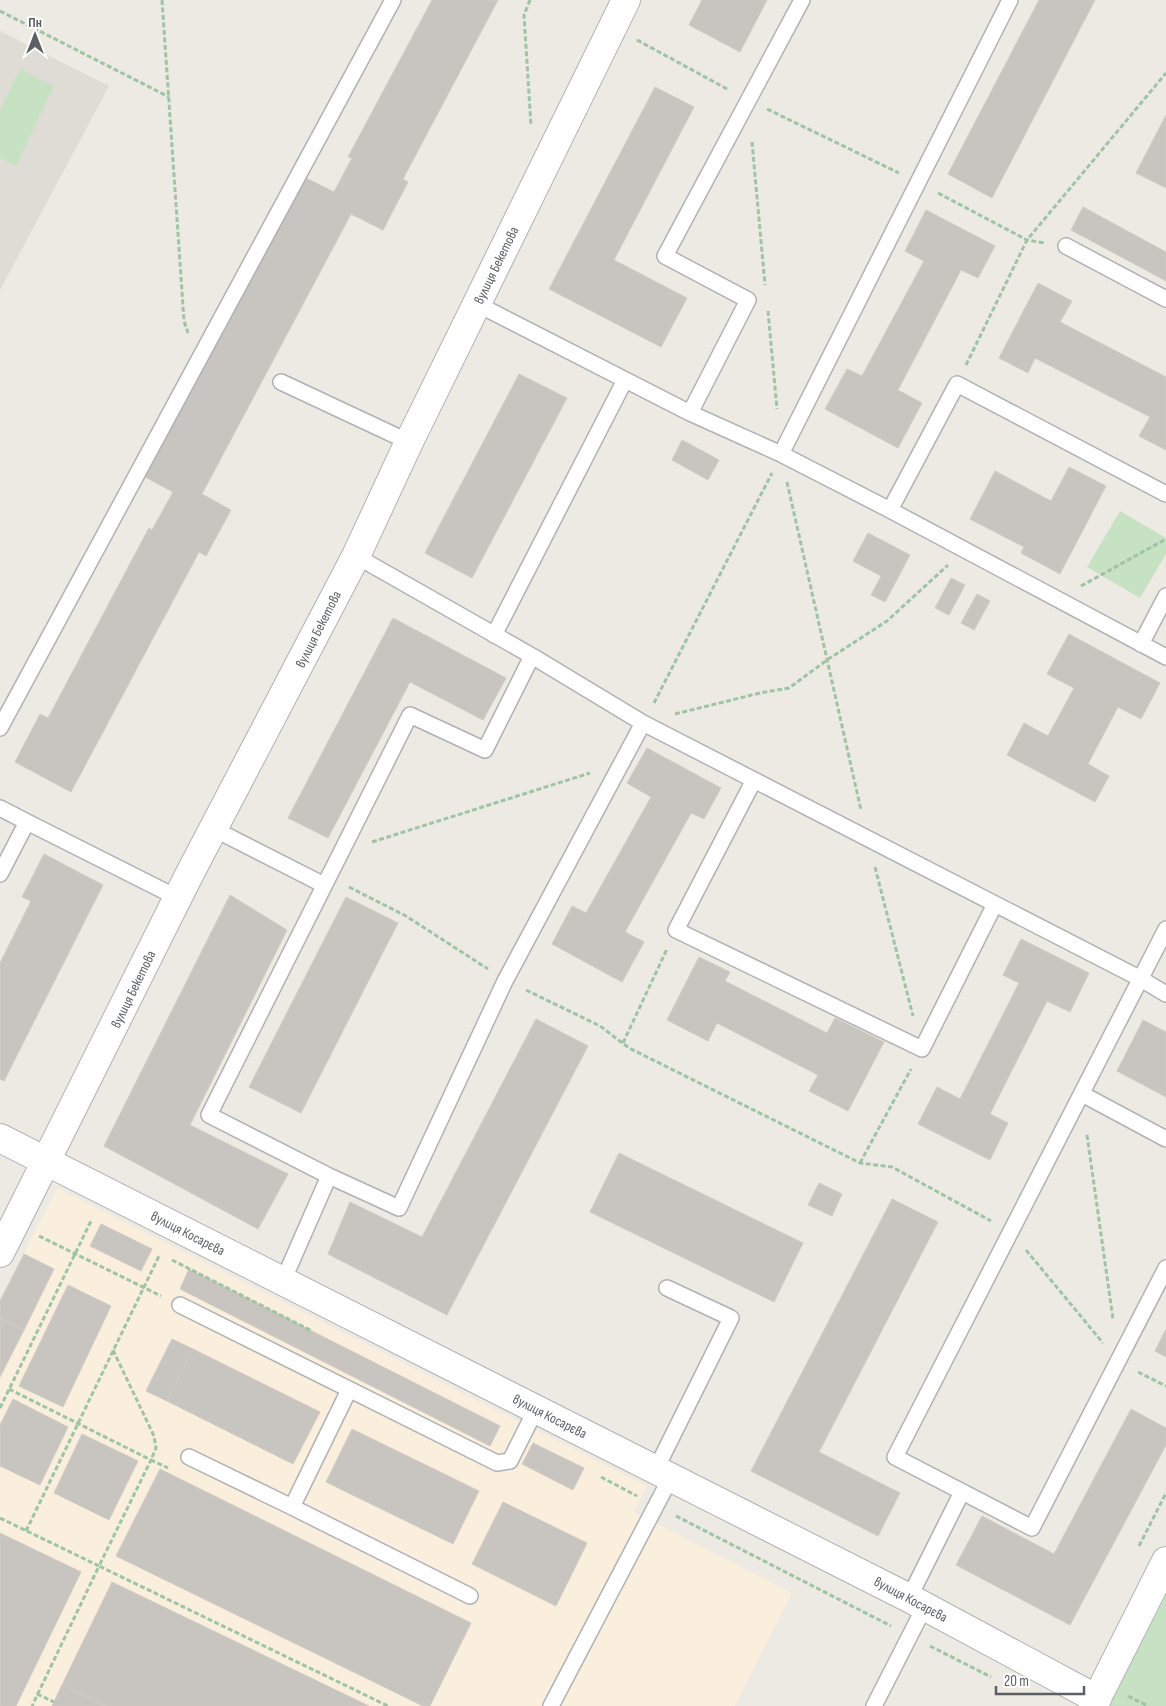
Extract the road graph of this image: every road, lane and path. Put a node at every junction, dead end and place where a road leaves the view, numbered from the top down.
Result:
1 (162, 0) edge
2 (393, 0) edge
3 (530, 0) edge
4 (626, 0) edge
5 (802, 0) edge
6 (1010, 0) edge
7 (0, 11) edge
8 (613, 27) junction
9 (1166, 73) edge
10 (169, 97) junction
11 (748, 100) junction
12 (531, 127) dead end
13 (918, 182) junction
14 (1027, 240) junction
15 (1066, 246) dead end
16 (766, 287) dead end
17 (1166, 299) edge
18 (477, 304) junction
19 (767, 307) dead end
20 (210, 349) junction
21 (625, 380) junction
22 (281, 382) dead end
23 (957, 384) junction
24 (690, 413) junction
25 (408, 442) junction
26 (781, 454) junction
27 (1166, 494) edge
28 (890, 510) junction
29 (1166, 539) edge
30 (965, 550) junction
31 (356, 556) junction
32 (1166, 596) edge
33 (1058, 599) junction
34 (494, 635) junction
35 (1141, 644) junction
36 (532, 656) junction
37 (1166, 657) edge
38 (827, 660) junction
39 (643, 723) junction
40 (0, 728) edge
41 (621, 764) junction
42 (754, 780) junction
43 (0, 808) edge
44 (27, 822) junction
45 (214, 829) junction
46 (868, 839) junction
47 (341, 852) junction
48 (0, 874) edge
49 (324, 884) junction
50 (178, 898) junction
51 (995, 904) junction
52 (1166, 929) edge
53 (676, 930) junction
54 (1141, 979) junction
55 (505, 981) junction
56 (1166, 994) edge
57 (623, 1043) junction
58 (922, 1049) junction
59 (1082, 1094) junction
60 (0, 1138) edge
61 (1166, 1139) edge
62 (47, 1161) junction
63 (329, 1176) junction
64 (92, 1219) dead end
65 (33, 1232) dead end
66 (0, 1253) edge
67 (75, 1253) junction
68 (160, 1254) dead end
69 (1166, 1268) edge
70 (284, 1281) junction
71 (143, 1287) junction
72 (667, 1288) dead end
73 (180, 1305) joint
74 (113, 1350) junction
75 (1119, 1362) junction
76 (10, 1389) junction
77 (349, 1390) junction
78 (0, 1408) edge
79 (536, 1409) junction
80 (78, 1423) junction
81 (189, 1457) dead end
82 (152, 1460) junction
83 (663, 1473) junction
84 (962, 1492) junction
85 (292, 1507) junction
86 (676, 1516) dead end
87 (0, 1518) edge
88 (26, 1530) junction
89 (1166, 1561) edge
90 (100, 1566) junction
91 (470, 1596) dead end
92 (917, 1602) junction
93 (910, 1636) junction
94 (996, 1680) dead end
95 (37, 1694) junction
96 (54, 1702) dead end
97 (1095, 1702) edge
98 (32, 1706) edge
99 (388, 1706) edge
100 (551, 1706) edge
101 (874, 1706) edge

1 - 10 path
2 - 20 lane
3 - 12 path
4 - 8 street, вулиця Бекетова
5 - 11 lane
6 - 13 lane
7 - 10 path
8 - 11 path
8 - 18 street, вулиця Бекетова
9 - 14 path
10 - 20 path
11 - 13 path
11 - 16 path
11 - 24 lane
13 - 14 path
13 - 26 lane
14 - 23 path
15 - 17 lane
18 - 21 lane
18 - 25 street, вулиця Бекетова
19 - 26 path
20 - 40 lane
21 - 24 lane
21 - 34 lane
22 - 25 lane
23 - 27 lane
23 - 28 lane
24 - 26 lane
25 - 31 street, вулиця Бекетова
26 - 28 lane
26 - 38 path
26 - 39 path
28 - 30 lane
29 - 33 path
30 - 33 lane
30 - 38 path
31 - 34 lane
31 - 45 street, вулиця Бекетова
32 - 35 lane
33 - 35 lane
34 - 36 lane
35 - 37 lane
36 - 39 lane
36 - 47 lane
38 - 39 path
38 - 46 path
39 - 41 lane
39 - 42 lane
41 - 47 path
41 - 55 lane
42 - 46 lane
42 - 53 lane
43 - 44 lane
44 - 48 lane
44 - 50 lane
45 - 49 lane
45 - 50 street, вулиця Бекетова
46 - 51 lane
46 - 58 path
47 - 49 lane
49 - 55 path
49 - 63 lane
50 - 62 street, вулиця Бекетова
51 - 54 lane
51 - 58 lane
52 - 54 lane
53 - 57 path
53 - 58 lane
54 - 56 lane
54 - 59 lane
55 - 57 path
55 - 63 lane
57 - 58 path
59 - 61 lane
59 - 75 path
59 - 84 lane
60 - 62 street, вулиця Косарєва
62 - 66 street, вулиця Бекетова
62 - 70 street, вулиця Косарєва
63 - 70 lane
64 - 67 path
65 - 67 path
67 - 71 path
67 - 76 path
68 - 71 path
69 - 75 lane
70 - 79 street, вулиця Косарєва
71 - 73 path
71 - 74 path
72 - 83 lane
73 - 77 lane
74 - 80 path
74 - 82 path
75 - 84 lane
76 - 78 path
76 - 80 path
77 - 79 lane
77 - 85 lane
79 - 83 street, вулиця Косарєва
80 - 82 path
80 - 88 path
81 - 85 lane
82 - 90 path
83 - 92 street, вулиця Косарєва
83 - 100 lane
84 - 92 lane
85 - 91 lane
86 - 93 path
87 - 88 path
88 - 90 path
89 - 97 street
90 - 95 path
90 - 99 path
92 - 93 lane
92 - 97 street, вулиця Косарєва
93 - 94 path
93 - 101 lane
95 - 96 path
95 - 98 path

